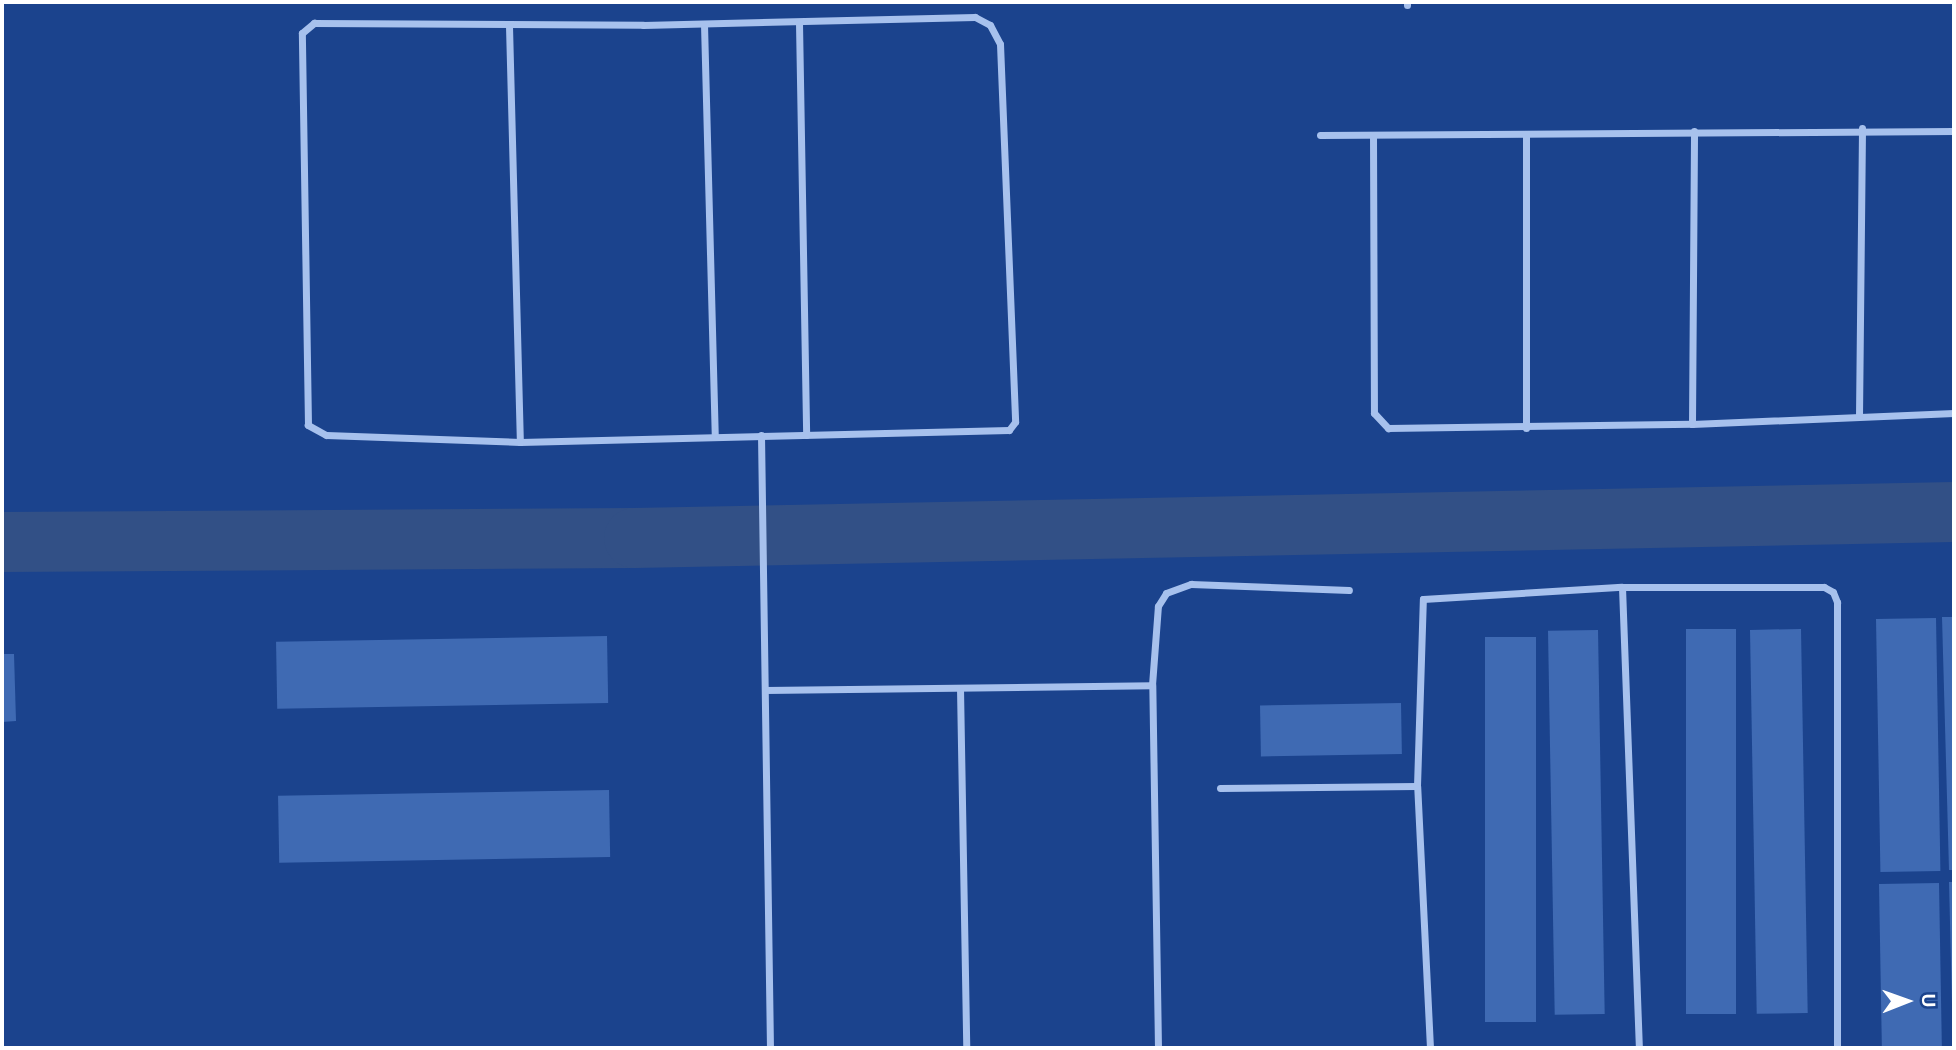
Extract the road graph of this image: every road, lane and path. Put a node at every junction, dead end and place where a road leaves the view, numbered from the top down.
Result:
1 (799, 23) junction
2 (704, 24) junction
3 (509, 26) junction
4 (1863, 128) junction
5 (1694, 131) junction
6 (1954, 131) edge
7 (1526, 134) junction
8 (1320, 135) dead end
9 (1373, 135) junction
10 (1954, 413) edge
11 (1859, 416) junction
12 (1692, 424) junction
13 (1526, 428) junction
14 (761, 435) junction
15 (806, 435) junction
16 (715, 438) junction
17 (520, 442) junction
18 (1622, 587) junction
19 (1349, 590) dead end
20 (1152, 685) junction
21 (960, 688) junction
22 (765, 690) junction
23 (1416, 786) junction
24 (1220, 788) dead end
25 (770, 1048) edge
26 (966, 1048) edge
27 (1157, 1048) edge
28 (1430, 1048) edge
29 (1639, 1048) edge
30 (1837, 1048) edge

1 - 2 street
1 - 15 street
1 - 15 street
2 - 3 street
2 - 16 street
3 - 17 street
3 - 17 street
4 - 5 street
4 - 6 street
4 - 11 street
5 - 7 street
5 - 12 street
7 - 9 street
7 - 13 street
8 - 9 street
9 - 13 street
10 - 11 street
11 - 12 street
12 - 13 street
14 - 15 street
14 - 16 street
14 - 22 street
16 - 17 street
18 - 23 street
18 - 29 street
18 - 30 street
19 - 20 street
20 - 21 street
20 - 27 street
21 - 22 street
21 - 26 street
22 - 25 street
23 - 24 street
23 - 28 street

